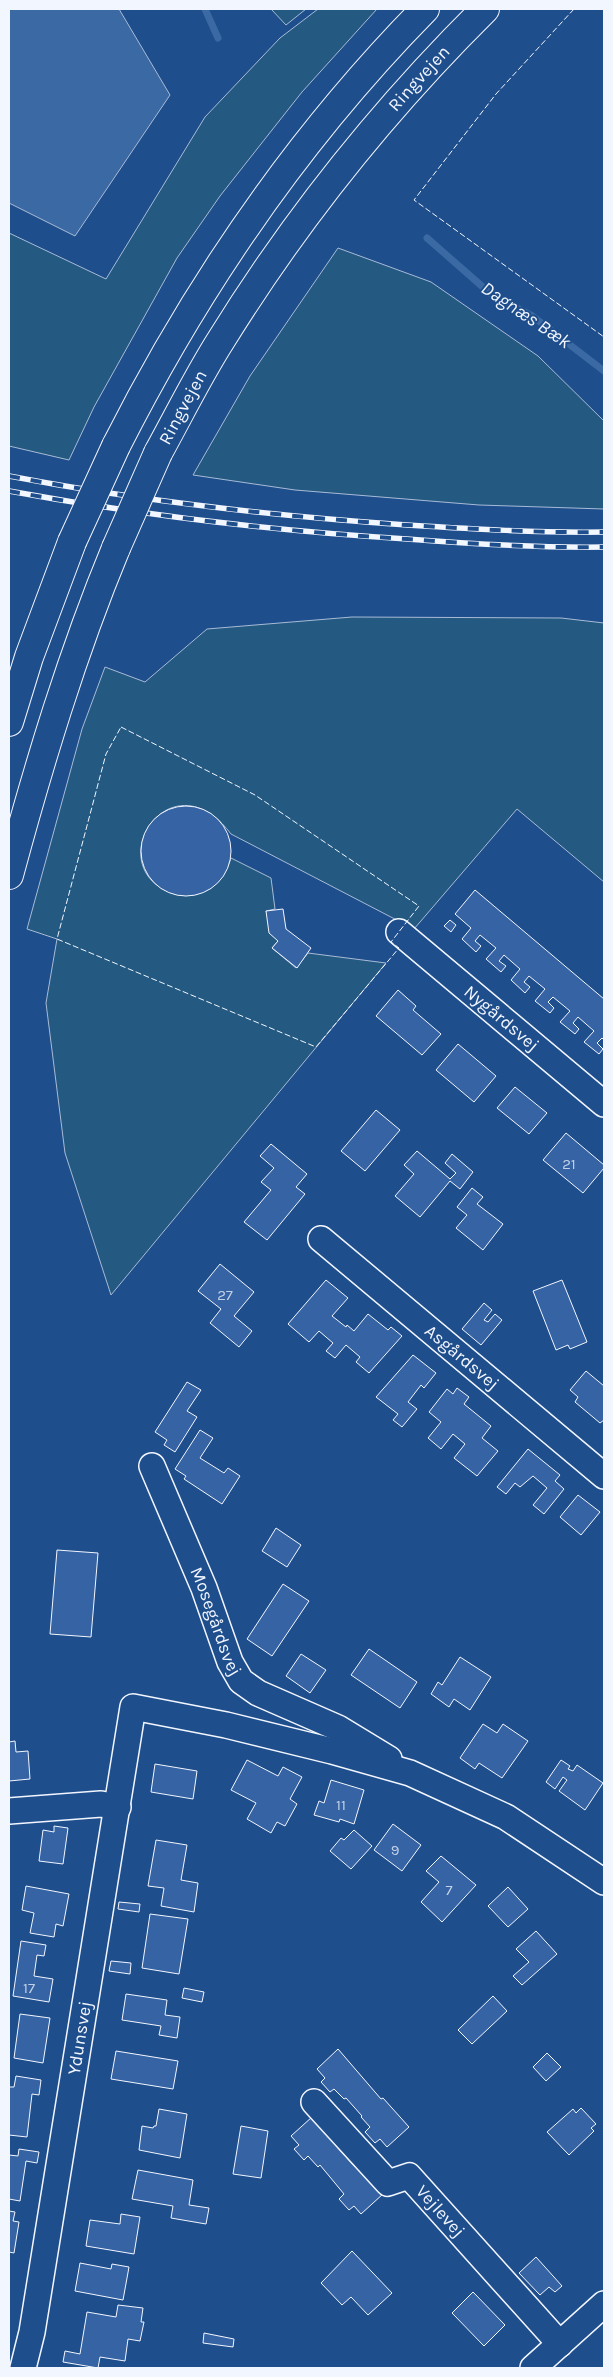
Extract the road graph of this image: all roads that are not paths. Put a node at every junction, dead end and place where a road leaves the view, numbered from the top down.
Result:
1 (425, 9) edge
2 (485, 9) edge
3 (9, 722) edge
4 (9, 875) edge
5 (399, 932) dead end
6 (604, 1104) edge
7 (321, 1239) dead end
8 (152, 1466) dead end
9 (604, 1476) edge
10 (133, 1706) joint
11 (410, 1773) junction
12 (118, 1807) junction
13 (9, 1811) edge
14 (604, 1882) edge
15 (314, 2102) dead end
16 (604, 2304) edge
17 (560, 2344) junction
18 (23, 2368) edge
19 (533, 2368) edge

1 - 3 main road, bridge
2 - 4 main road, Ringvejen, bridge
5 - 6 street, Nygårdsvej
7 - 9 street, Asgårdsvej
8 - 11 street, Mosegårdsvej
10 - 11 street, Mosegårdsvej
10 - 12 street, Ydunsvej
11 - 14 street, Mosegårdsvej
12 - 13 street
12 - 18 street, Ydunsvej
15 - 17 street, Vejlevej
16 - 17 street
17 - 19 street

